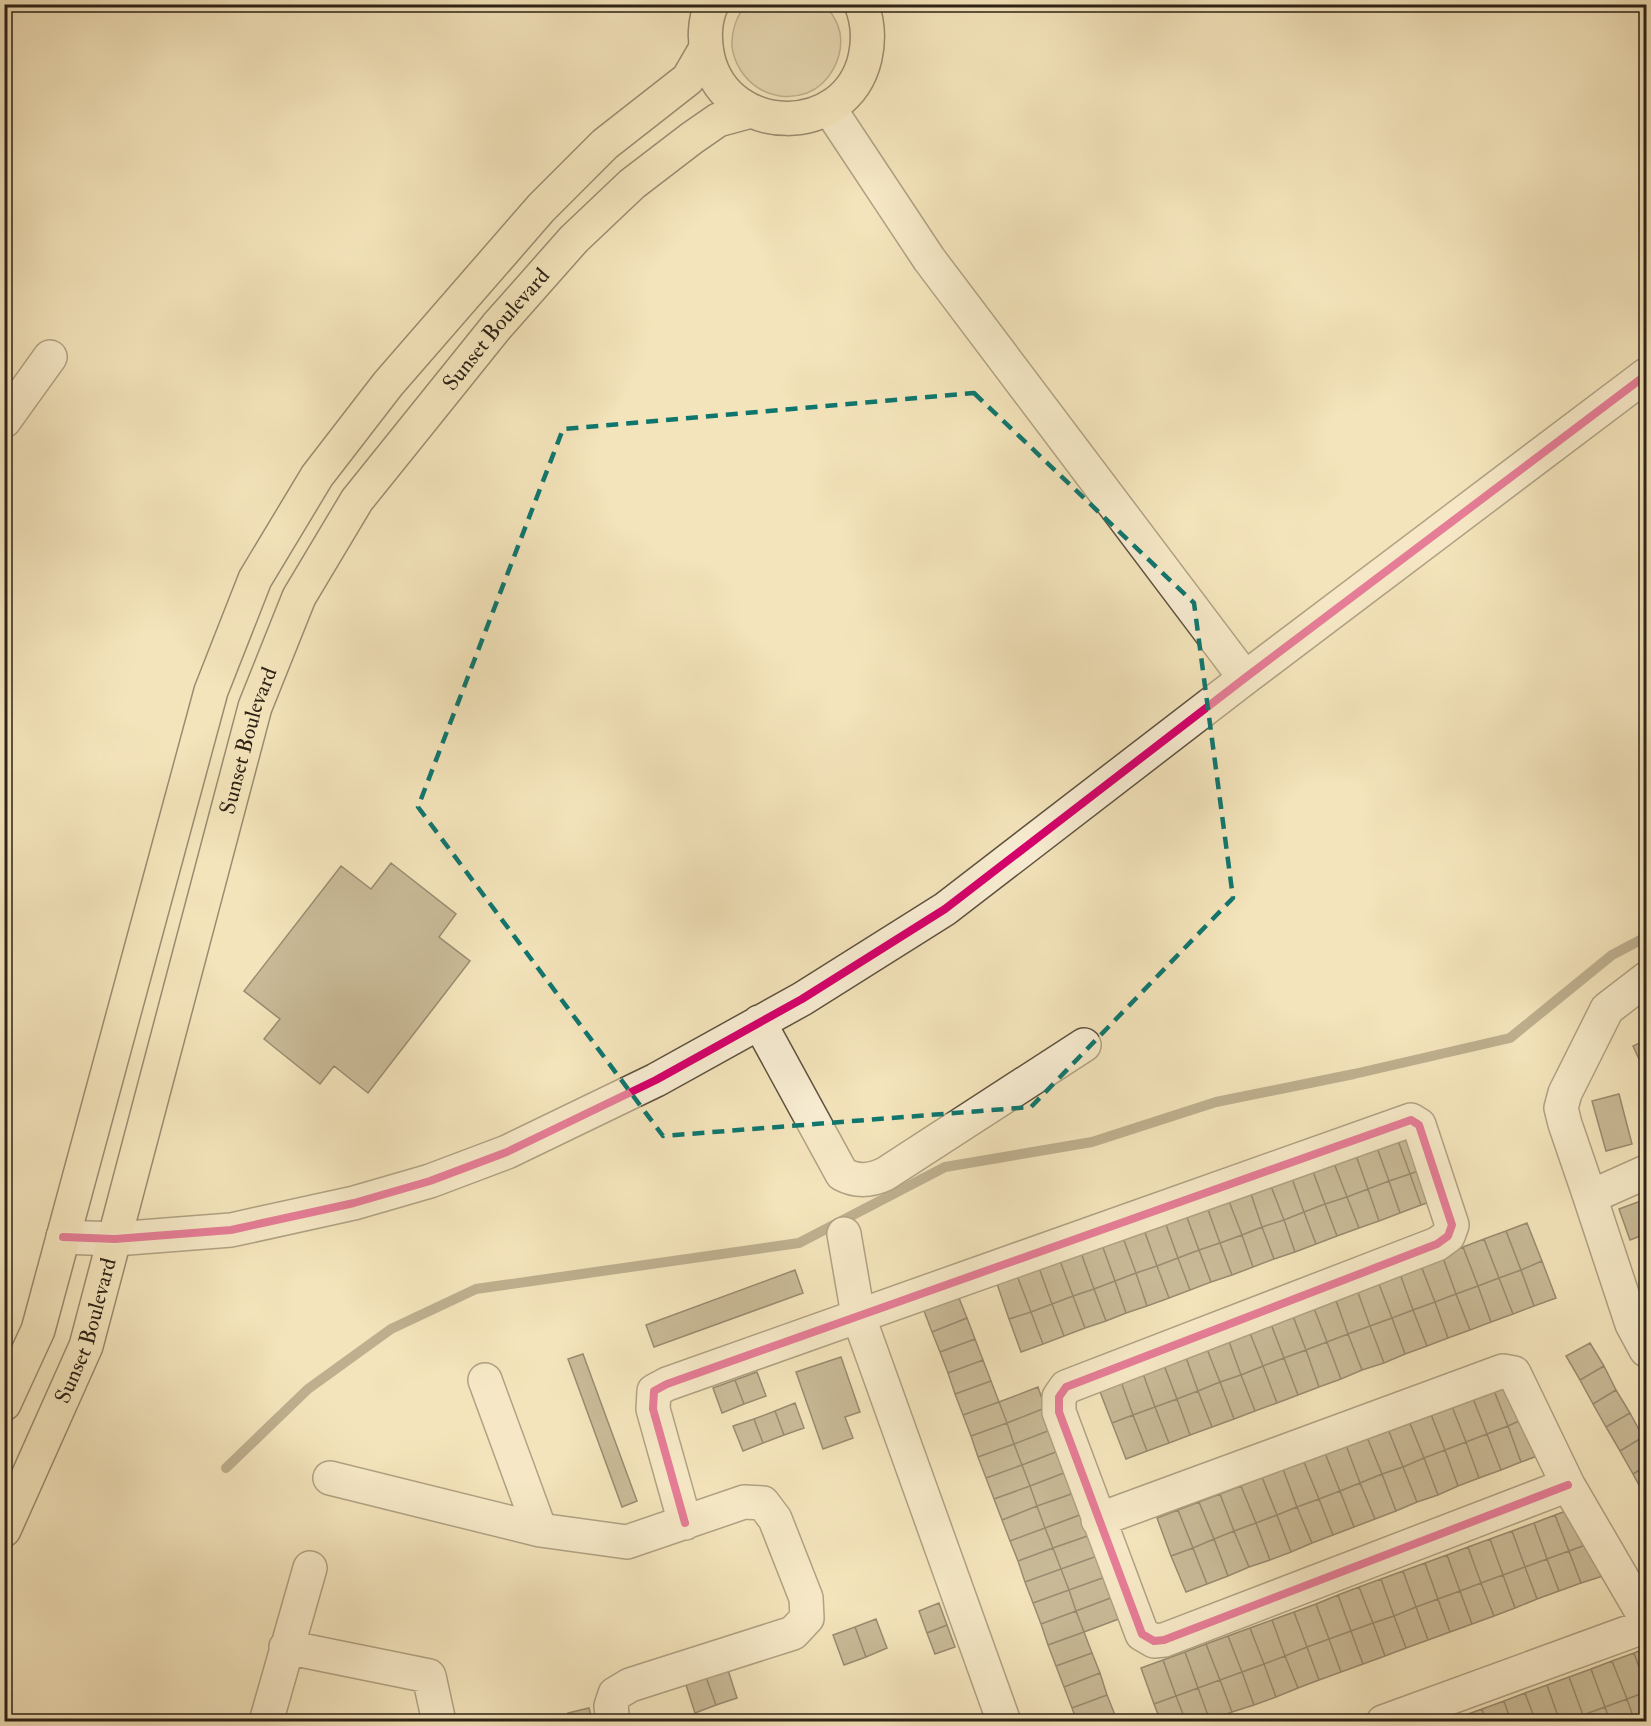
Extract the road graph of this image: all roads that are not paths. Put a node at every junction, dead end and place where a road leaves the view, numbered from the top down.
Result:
1 (712, 4) edge
2 (872, 12) edge
3 (706, 48) junction
4 (829, 108) junction
5 (751, 111) junction
6 (50, 357) dead end
7 (1647, 375) edge
8 (4, 421) edge
9 (1245, 678) junction
10 (1647, 979) edge
11 (759, 1023) junction
12 (1084, 1045) dead end
13 (1647, 1173) edge
14 (1590, 1197) junction
15 (844, 1234) dead end
16 (63, 1237) junction
17 (115, 1239) junction
18 (858, 1315) junction
19 (1642, 1331) edge
20 (485, 1380) dead end
21 (4, 1404) edge
22 (330, 1478) dead end
23 (1568, 1485) junction
24 (1098, 1520) junction
25 (685, 1523) junction
26 (4, 1530) edge
27 (540, 1530) junction
28 (310, 1568) dead end
29 (1647, 1619) edge
30 (1647, 1626) edge
31 (286, 1647) junction
32 (266, 1722) edge
33 (439, 1722) edge
34 (612, 1722) edge
35 (1004, 1722) edge
36 (1383, 1722) edge

1 - 3 main road
2 - 4 main road
3 - 5 main road
3 - 16 main road, Sunset Boulevard
4 - 5 main road
4 - 9 street
5 - 17 main road, Sunset Boulevard
6 - 8 street
7 - 9 street
9 - 11 street
10 - 14 street
11 - 12 street
11 - 17 street
13 - 14 street
14 - 19 street
15 - 18 street
16 - 17 street
16 - 21 main road, Sunset Boulevard
17 - 26 main road, Sunset Boulevard
18 - 24 street
18 - 25 street
18 - 35 street
20 - 27 street
22 - 27 street
23 - 24 street
23 - 24 street
23 - 29 street
25 - 27 street
25 - 34 street
28 - 31 street
30 - 36 street
31 - 32 street
31 - 33 street

